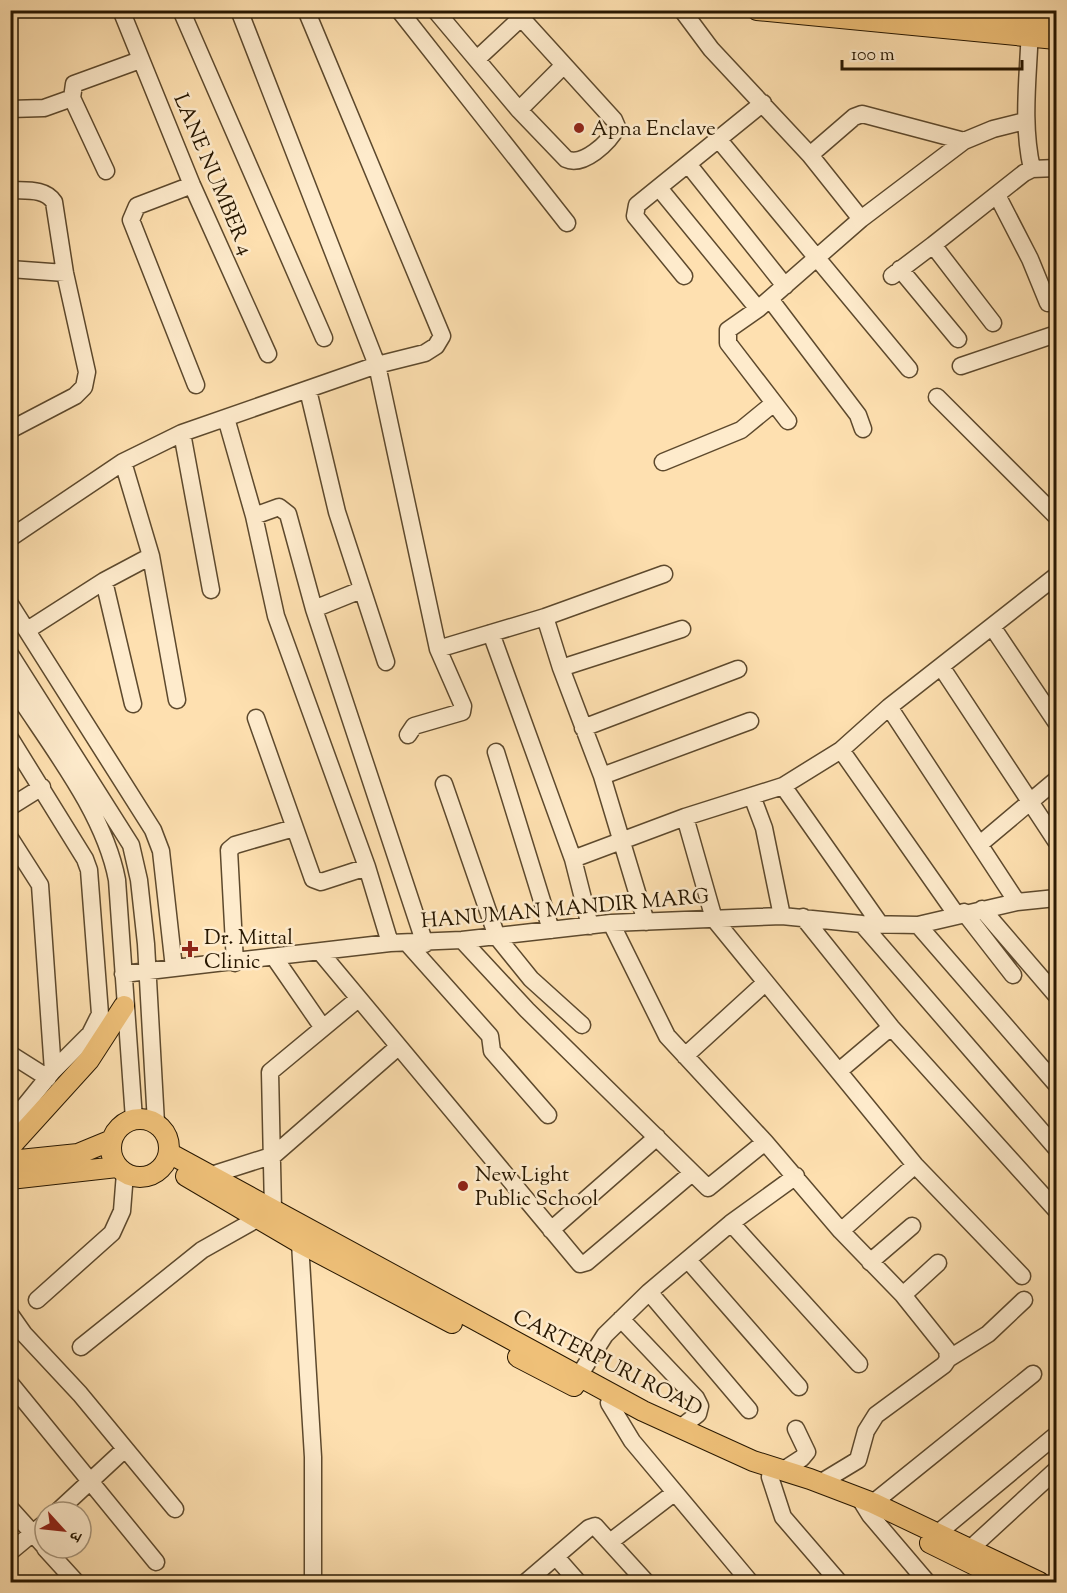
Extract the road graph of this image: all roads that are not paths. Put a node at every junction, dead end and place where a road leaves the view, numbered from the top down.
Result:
1 (121, 10) edge
2 (180, 10) edge
3 (239, 10) edge
4 (306, 10) edge
5 (399, 10) edge
6 (435, 10) edge
7 (682, 10) edge
8 (757, 10) edge
9 (933, 10) edge
10 (518, 14) edge
11 (1056, 22) edge
12 (1030, 28) junction
13 (1056, 39) edge
14 (477, 59) junction
15 (140, 60) junction
16 (564, 65) junction
17 (72, 98) junction
18 (763, 103) junction
19 (10, 109) edge
20 (519, 110) junction
21 (1025, 120) junction
22 (719, 140) junction
23 (964, 141) junction
24 (810, 155) junction
25 (688, 164) junction
26 (1056, 168) edge
27 (1032, 169) junction
28 (106, 171) dead end
29 (192, 185) junction
30 (658, 188) junction
31 (10, 190) edge
32 (997, 195) junction
33 (861, 219) junction
34 (567, 223) dead end
35 (933, 245) junction
36 (817, 258) junction
37 (10, 269) edge
38 (65, 273) junction
39 (684, 276) dead end
40 (785, 285) junction
41 (1048, 303) dead end
42 (764, 304) junction
43 (993, 322) dead end
44 (1056, 334) edge
45 (324, 338) dead end
46 (958, 339) dead end
47 (268, 354) dead end
48 (377, 364) junction
49 (961, 366) dead end
50 (909, 369) dead end
51 (196, 385) dead end
52 (308, 390) junction
53 (937, 397) dead end
54 (774, 402) junction
55 (226, 418) junction
56 (789, 421) dead end
57 (864, 429) dead end
58 (10, 430) edge
59 (182, 433) junction
60 (123, 462) junction
61 (663, 462) dead end
62 (254, 516) junction
63 (1056, 516) edge
64 (10, 538) edge
65 (151, 556) junction
66 (664, 574) dead end
67 (104, 581) junction
68 (1054, 583) edge
69 (211, 590) dead end
70 (361, 590) junction
71 (10, 604) edge
72 (314, 609) junction
73 (545, 617) junction
74 (993, 628) junction
75 (29, 629) junction
76 (682, 629) dead end
77 (490, 633) junction
78 (438, 649) junction
79 (10, 654) edge
80 (386, 662) dead end
81 (561, 668) junction
82 (942, 668) junction
83 (738, 669) dead end
84 (15, 680) edge
85 (177, 700) dead end
86 (133, 704) dead end
87 (889, 708) junction
88 (256, 718) dead end
89 (750, 721) dead end
90 (1056, 722) edge
91 (583, 728) junction
92 (408, 735) dead end
93 (10, 738) edge
94 (841, 750) junction
95 (496, 752) dead end
96 (602, 776) junction
97 (1056, 780) edge
98 (444, 784) dead end
99 (783, 786) junction
100 (42, 787) junction
101 (752, 796) junction
102 (1030, 801) junction
103 (10, 807) edge
104 (686, 817) junction
105 (294, 828) junction
106 (10, 838) edge
107 (1056, 841) edge
108 (622, 842) junction
109 (980, 844) junction
110 (573, 859) junction
111 (368, 867) junction
112 (1056, 898) edge
113 (1017, 902) junction
114 (982, 909) junction
115 (960, 913) junction
116 (782, 916) junction
117 (803, 917) junction
118 (714, 919) junction
119 (646, 922) junction
120 (611, 923) junction
121 (862, 924) junction
122 (880, 924) junction
123 (918, 925) junction
124 (590, 926) junction
125 (551, 930) junction
126 (496, 937) junction
127 (462, 940) junction
128 (398, 943) junction
129 (424, 944) junction
130 (321, 953) junction
131 (274, 957) junction
132 (235, 963) junction
133 (174, 968) junction
134 (147, 972) junction
135 (123, 974) junction
136 (1013, 975) dead end
137 (765, 983) junction
138 (1056, 995) edge
139 (358, 999) junction
140 (124, 1006) junction
141 (582, 1025) dead end
142 (891, 1027) junction
143 (323, 1028) junction
144 (398, 1047) junction
145 (10, 1054) edge
146 (685, 1056) junction
147 (839, 1071) junction
148 (50, 1075) junction
149 (1056, 1084) edge
150 (548, 1115) dead end
151 (134, 1119) junction
152 (156, 1123) junction
153 (10, 1124) edge
154 (657, 1137) junction
155 (112, 1140) junction
156 (765, 1142) junction
157 (10, 1147) edge
158 (1056, 1148) edge
159 (274, 1155) junction
160 (167, 1159) junction
161 (10, 1161) edge
162 (915, 1165) junction
163 (121, 1170) junction
164 (692, 1173) junction
165 (211, 1175) junction
166 (796, 1176) junction
167 (10, 1179) edge
168 (1056, 1210) edge
169 (265, 1214) junction
170 (731, 1223) junction
171 (912, 1226) dead end
172 (551, 1230) junction
173 (841, 1231) junction
174 (300, 1243) junction
175 (688, 1260) junction
176 (870, 1262) junction
177 (938, 1263) dead end
178 (1022, 1276) dead end
179 (649, 1292) junction
180 (903, 1295) junction
181 (37, 1300) dead end
182 (1024, 1300) dead end
183 (621, 1319) junction
184 (13, 1322) edge
185 (81, 1347) dead end
186 (948, 1359) junction
187 (859, 1364) dead end
188 (580, 1374) junction
189 (1033, 1374) dead end
190 (10, 1383) edge
191 (799, 1386) dead end
192 (609, 1403) junction
193 (749, 1410) dead end
194 (680, 1428) junction
195 (796, 1429) dead end
196 (1053, 1445) edge
197 (125, 1449) junction
198 (1056, 1470) edge
199 (776, 1474) junction
200 (92, 1480) junction
201 (820, 1483) junction
202 (674, 1493) junction
203 (70, 1500) edge
204 (867, 1506) junction
205 (10, 1508) edge
206 (175, 1509) dead end
207 (33, 1524) edge
208 (33, 1533) edge
209 (935, 1539) junction
210 (610, 1542) junction
211 (971, 1548) junction
212 (10, 1552) edge
213 (556, 1557) junction
214 (56, 1560) edge
215 (156, 1562) dead end
216 (76, 1582) edge
217 (313, 1582) edge
218 (526, 1582) edge
219 (578, 1582) edge
220 (646, 1582) edge
221 (750, 1582) edge
222 (839, 1582) edge
223 (927, 1582) edge
224 (1012, 1582) edge
225 (1039, 1582) edge

1 - 15 street, LANE NUMBER 4
2 - 45 street
3 - 48 street
4 - 48 street
5 - 34 street
6 - 14 street
7 - 18 street
8 - 12 main road
9 - 12 main road
10 - 14 street
10 - 16 street
11 - 12 main road
12 - 13 main road
12 - 21 street
14 - 20 street
15 - 17 street
15 - 29 street, LANE NUMBER 4
16 - 20 street
16 - 20 street
17 - 19 street
17 - 28 street
18 - 22 street
18 - 24 street
21 - 23 street
21 - 27 street
22 - 25 street
22 - 36 street
23 - 24 street
23 - 33 street
24 - 33 street
25 - 30 street
25 - 40 street
26 - 27 street
27 - 32 street
29 - 47 street, LANE NUMBER 4
29 - 51 street
30 - 39 street
30 - 42 street
31 - 38 street
32 - 35 street
32 - 41 street
33 - 36 street
35 - 43 street
35 - 46 street
36 - 40 street
36 - 50 street
37 - 38 street
38 - 58 street
40 - 42 street
42 - 54 street
42 - 57 street
44 - 49 street
48 - 52 street
48 - 78 street
52 - 55 street
52 - 70 street
53 - 63 street
54 - 56 street
54 - 61 street
55 - 59 street
55 - 62 street
59 - 60 street
59 - 69 street
60 - 64 street
60 - 65 street
62 - 72 street
62 - 111 street
65 - 67 street
65 - 85 street
66 - 73 street
67 - 75 street
67 - 86 street
68 - 74 street
70 - 72 street
70 - 80 street
71 - 75 street
72 - 129 street
73 - 77 street
73 - 81 street
74 - 82 street
74 - 90 street
75 - 133 street
76 - 81 street
77 - 78 street
77 - 110 street
78 - 92 street
79 - 84 street
81 - 91 street
82 - 87 street
82 - 102 street
83 - 91 street
84 - 134 street
84 - 135 street
87 - 94 street
87 - 109 street
88 - 105 street
89 - 96 street
91 - 96 street
93 - 100 street
94 - 99 street
94 - 115 street
95 - 125 street
96 - 108 street
97 - 102 street
98 - 126 street
99 - 101 street
99 - 122 street
100 - 103 street
100 - 148 street
101 - 104 street
101 - 116 street
102 - 107 street
102 - 109 street
104 - 108 street
104 - 118 street
105 - 111 street
105 - 132 street
106 - 148 street
108 - 110 street
108 - 119 street
109 - 113 street
110 - 124 street
111 - 128 street
112 - 113 street, HANUMAN MANDIR MARG
113 - 114 street, HANUMAN MANDIR MARG
114 - 115 street, HANUMAN MANDIR MARG
114 - 138 street
115 - 123 street, HANUMAN MANDIR MARG
115 - 136 street
116 - 117 street, HANUMAN MANDIR MARG
116 - 118 street, HANUMAN MANDIR MARG
117 - 121 street, HANUMAN MANDIR MARG
117 - 142 street
118 - 119 street, HANUMAN MANDIR MARG
118 - 137 street
119 - 120 street, HANUMAN MANDIR MARG
120 - 124 street, HANUMAN MANDIR MARG
120 - 146 street
121 - 122 street, HANUMAN MANDIR MARG
121 - 158 street
122 - 123 street, HANUMAN MANDIR MARG
123 - 149 street
124 - 125 street, HANUMAN MANDIR MARG
125 - 126 street, HANUMAN MANDIR MARG
126 - 127 street, HANUMAN MANDIR MARG
126 - 141 street
127 - 129 street, HANUMAN MANDIR MARG
127 - 154 street
128 - 129 street, HANUMAN MANDIR MARG
128 - 130 street, HANUMAN MANDIR MARG
128 - 150 street
130 - 131 street, HANUMAN MANDIR MARG
130 - 139 street
131 - 132 street, HANUMAN MANDIR MARG
131 - 143 street
132 - 133 street, HANUMAN MANDIR MARG
133 - 134 street, HANUMAN MANDIR MARG
134 - 135 street, HANUMAN MANDIR MARG
134 - 152 street
135 - 140 street
137 - 146 street
137 - 147 street
139 - 143 street
139 - 144 street
140 - 151 street
140 - 157 main road
142 - 147 street
142 - 168 street
143 - 159 street
144 - 159 street
144 - 172 street
145 - 148 street
146 - 156 street
147 - 162 street
148 - 153 street
151 - 152 main road
151 - 155 main road
152 - 160 main road
154 - 164 street
154 - 172 street
155 - 161 main road
155 - 163 main road
156 - 164 street
156 - 166 street
159 - 165 street
159 - 169 street
160 - 163 main road
160 - 165 main road, CARTERPURI ROAD
160 - 169 main road, CARTERPURI ROAD
162 - 173 street
162 - 178 street
163 - 167 main road
163 - 181 street
164 - 172 street
165 - 169 main road, CARTERPURI ROAD
166 - 170 street
166 - 173 street
169 - 174 main road, CARTERPURI ROAD
169 - 185 street
169 - 188 main road, CARTERPURI ROAD
170 - 175 street
170 - 187 street
171 - 176 street
173 - 176 street
174 - 192 main road, CARTERPURI ROAD
174 - 217 street
175 - 179 street
175 - 191 street
176 - 180 street
177 - 180 street
179 - 183 street
179 - 193 street
180 - 186 street
182 - 186 street
183 - 188 street
183 - 194 street
184 - 197 street
186 - 201 street
188 - 194 main road, CARTERPURI ROAD
189 - 204 street
190 - 200 street
192 - 199 main road, CARTERPURI ROAD
192 - 202 street
194 - 199 main road, CARTERPURI ROAD
195 - 199 street
196 - 209 street
197 - 200 street
197 - 206 street
198 - 211 street
199 - 201 main road, CARTERPURI ROAD
199 - 204 main road, CARTERPURI ROAD
199 - 222 street
200 - 203 street
200 - 215 street
201 - 204 main road, CARTERPURI ROAD
202 - 210 street
202 - 221 street
204 - 209 main road, CARTERPURI ROAD
204 - 223 street
205 - 207 street
208 - 212 street
209 - 211 main road, CARTERPURI ROAD
209 - 224 main road, CARTERPURI ROAD
210 - 213 street
210 - 220 street
211 - 225 main road, CARTERPURI ROAD
213 - 218 street
213 - 219 street
214 - 216 street

